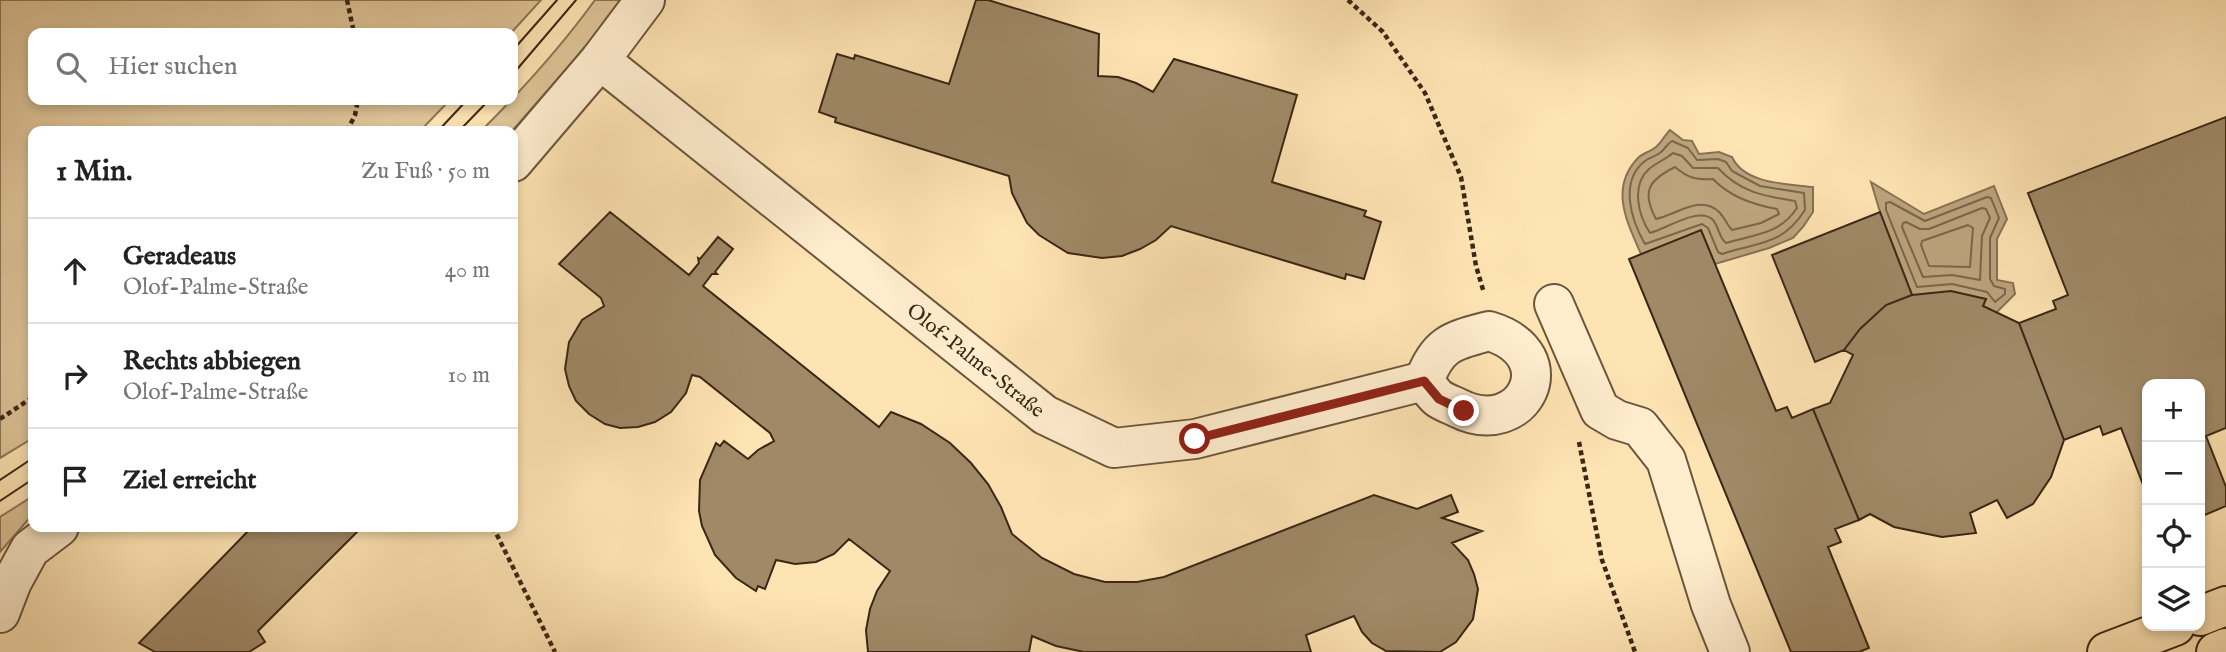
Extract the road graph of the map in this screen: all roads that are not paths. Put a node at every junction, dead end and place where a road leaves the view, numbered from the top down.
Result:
1 (646, 0) edge
2 (600, 60) junction
3 (518, 156) edge
4 (1553, 303) dead end
5 (1424, 381) dead end
6 (52, 532) edge
7 (2226, 606) edge
8 (0, 612) edge
9 (2205, 614) edge
10 (2162, 631) edge
11 (2226, 648) edge
12 (1730, 652) edge
13 (2107, 652) edge
14 (2216, 652) edge

1 - 2 street
2 - 3 street
2 - 5 street, Olof-Palme-Straße
4 - 12 street
6 - 8 street
7 - 9 main road
10 - 13 main road
11 - 14 main road

